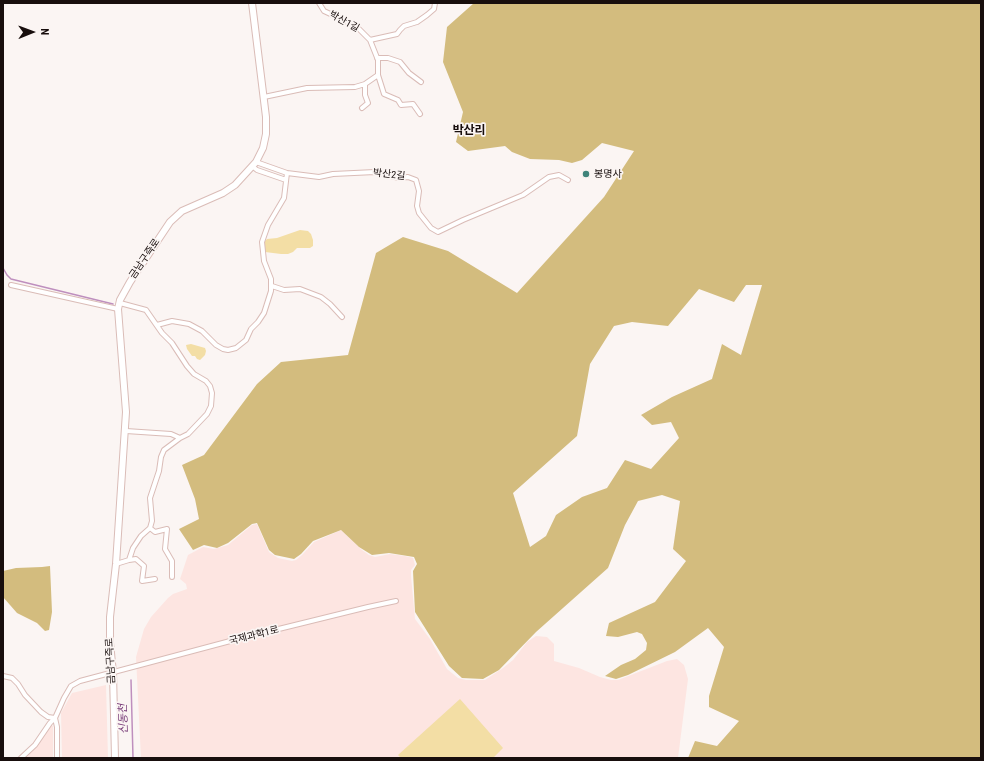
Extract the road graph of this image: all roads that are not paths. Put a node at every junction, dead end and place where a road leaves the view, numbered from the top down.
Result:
1 (252, 3) edge
2 (319, 3) edge
3 (435, 3) edge
4 (370, 40) junction
5 (377, 58) junction
6 (378, 75) junction
7 (421, 82) dead end
8 (366, 84) junction
9 (264, 97) junction
10 (362, 108) dead end
11 (420, 114) dead end
12 (254, 164) junction
13 (287, 173) junction
14 (286, 180) junction
15 (568, 180) dead end
16 (12, 285) dead end
17 (272, 286) junction
18 (119, 306) junction
19 (342, 316) dead end
20 (157, 325) junction
21 (126, 431) junction
22 (180, 438) junction
23 (150, 528) junction
24 (129, 560) junction
25 (116, 564) junction
26 (172, 577) dead end
27 (155, 579) dead end
28 (396, 601) dead end
29 (113, 673) junction
30 (3, 676) edge
31 (55, 718) junction
32 (22, 758) edge
33 (57, 758) edge
34 (115, 758) edge

1 - 9 main road, 금남구즉로
2 - 4 street, 박산1길
3 - 4 street
4 - 5 street, 박산1길
5 - 6 street, 박산1길
5 - 7 street
6 - 8 street
6 - 11 street, 박산1길
8 - 9 street
8 - 10 street
9 - 12 main road, 금남구즉로
12 - 13 street, 박산2길
12 - 14 street
12 - 18 main road, 금남구즉로
13 - 14 street
13 - 15 street, 박산2길
14 - 17 street
16 - 18 street
17 - 19 street
17 - 20 street
18 - 20 street
18 - 21 main road, 금남구즉로
20 - 22 street
21 - 22 street
21 - 25 main road, 금남구즉로
22 - 23 street
23 - 24 street
23 - 26 street
24 - 25 street
24 - 27 street
25 - 29 main road, 금남구즉로
28 - 29 street, 국제과학1로
29 - 31 street, 국제과학1로
29 - 34 main road, 금남구즉로
30 - 31 street
31 - 32 street, 국제과학1로
31 - 33 street

